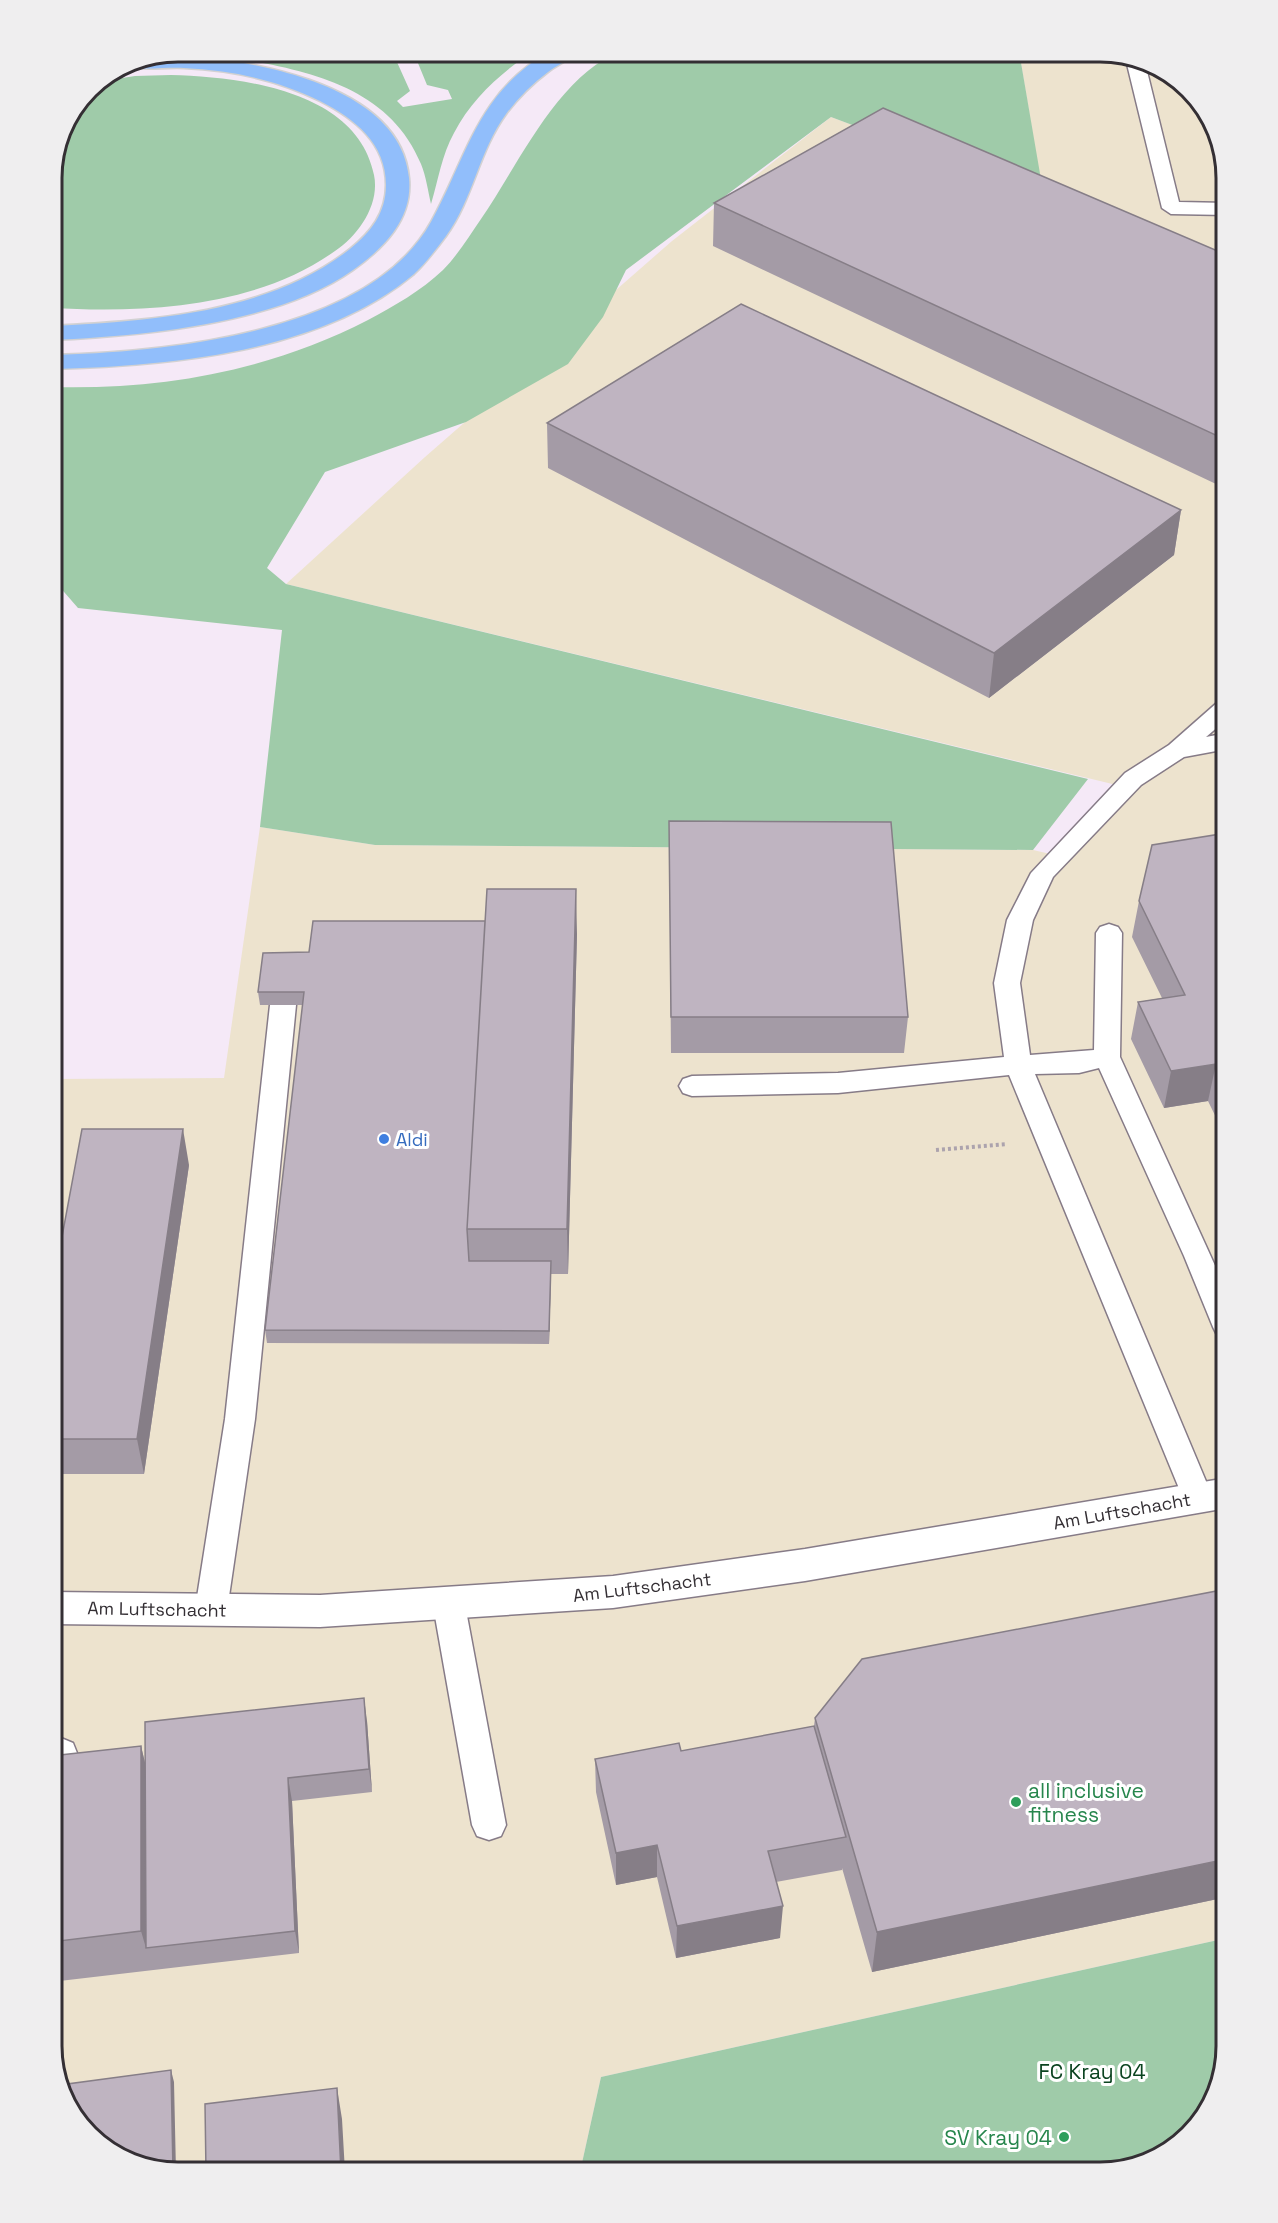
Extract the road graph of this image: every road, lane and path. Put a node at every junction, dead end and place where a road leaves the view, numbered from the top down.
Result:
1 (183, 62) edge
2 (551, 62) edge
3 (1137, 68) edge
4 (1216, 209) edge
5 (62, 332) edge
6 (62, 362) edge
7 (1216, 716) edge
8 (1216, 743) edge
9 (1177, 750) junction
10 (1109, 933) dead end
11 (283, 1005) edge
12 (1107, 1057) junction
13 (1018, 1065) junction
14 (692, 1086) dead end
15 (1002, 1144) dead end
16 (936, 1150) dead end
17 (1216, 1301) edge
18 (1212, 1496) edge
19 (450, 1605) junction
20 (62, 1608) edge
21 (211, 1610) junction
22 (489, 1825) dead end

1 - 5 highway
2 - 6 highway
3 - 4 lane
7 - 9 lane
8 - 9 lane
9 - 13 lane
10 - 12 lane
11 - 21 lane
12 - 13 lane
12 - 17 lane
13 - 14 lane
13 - 18 lane
15 - 16 path
18 - 19 street, Am Luftschacht
19 - 21 street, Am Luftschacht
19 - 22 lane
20 - 21 street, Am Luftschacht

